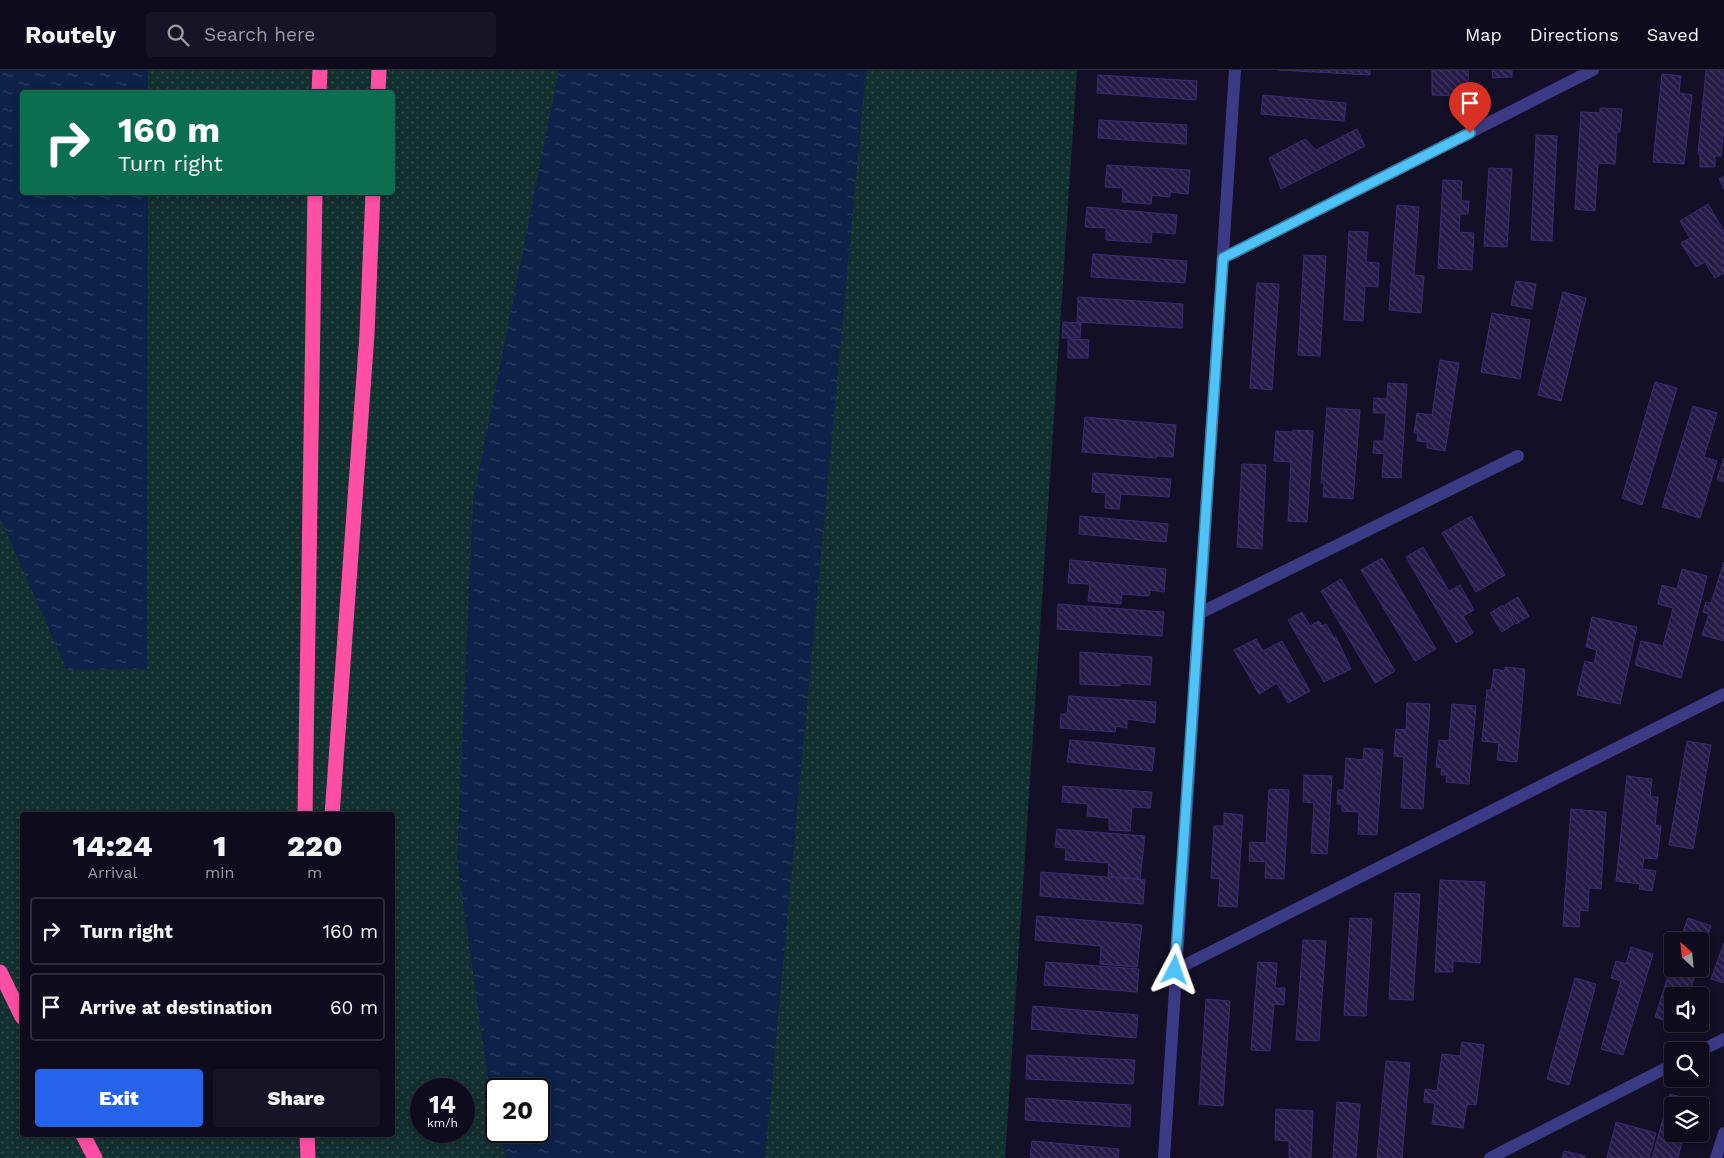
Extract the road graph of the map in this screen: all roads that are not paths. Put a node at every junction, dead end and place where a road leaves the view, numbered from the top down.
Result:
1 (320, 70) edge
2 (379, 70) edge
3 (1235, 70) edge
4 (1593, 70) edge
5 (319, 90) edge
6 (378, 90) edge
7 (315, 195) edge
8 (374, 195) edge
9 (1223, 258) junction
10 (1518, 456) dead end
11 (1200, 613) junction
12 (1724, 694) edge
13 (305, 812) edge
14 (332, 812) edge
15 (1175, 970) junction
16 (0, 972) edge
17 (20, 1013) edge
18 (1724, 1039) edge
19 (1709, 1046) edge
20 (1664, 1069) edge
21 (1724, 1133) edge
22 (84, 1137) edge
23 (307, 1137) edge
24 (95, 1158) edge
25 (308, 1158) edge
26 (1164, 1158) edge
27 (1490, 1158) edge
28 (1716, 1158) edge

1 - 5 highway
2 - 6 highway
3 - 9 lane
4 - 9 lane
7 - 13 highway
8 - 14 highway
9 - 11 lane
10 - 11 lane
11 - 15 lane
12 - 15 lane
15 - 26 lane
16 - 17 highway
18 - 19 lane
20 - 27 lane
21 - 28 lane
22 - 24 highway
23 - 25 highway

